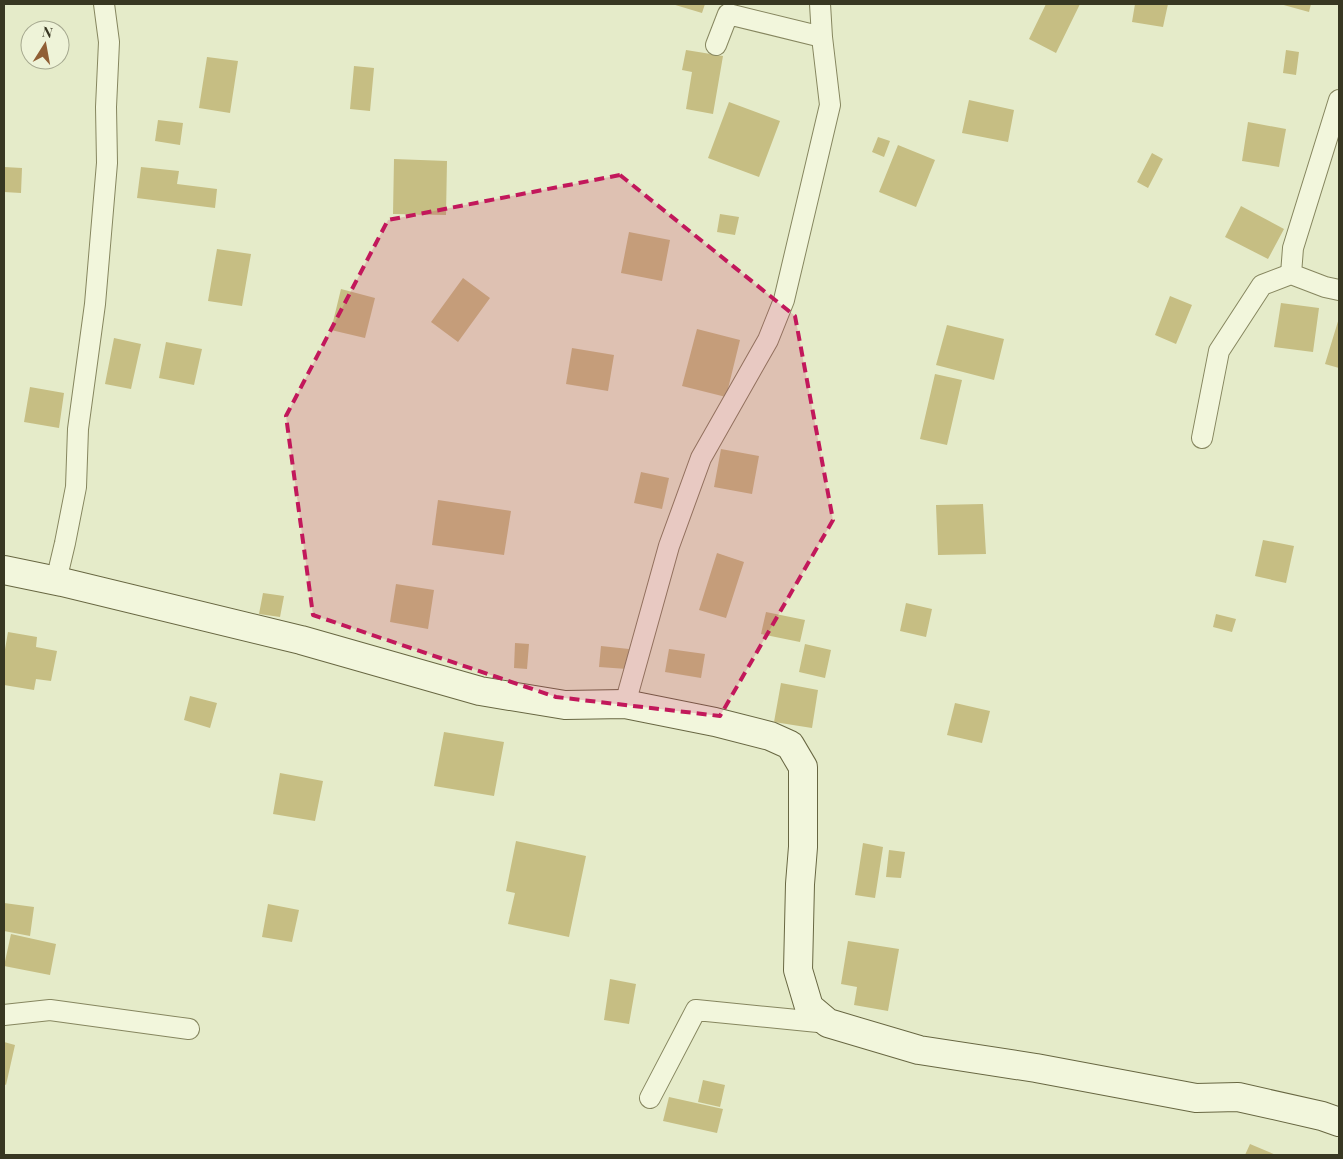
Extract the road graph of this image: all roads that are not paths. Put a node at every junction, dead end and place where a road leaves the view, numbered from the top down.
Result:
1 (104, 4) edge
2 (820, 4) edge
3 (822, 37) junction
4 (716, 45) dead end
5 (1339, 100) edge
6 (1291, 274) junction
7 (1339, 290) edge
8 (1202, 438) dead end
9 (4, 570) edge
10 (56, 581) junction
11 (625, 704) junction
12 (4, 1015) edge
13 (828, 1023) junction
14 (189, 1030) dead end
15 (650, 1098) dead end
16 (1339, 1122) edge

1 - 10 street
2 - 3 street
3 - 4 street
3 - 11 street
5 - 6 street
6 - 7 street
6 - 8 street
9 - 10 street
10 - 11 street
11 - 13 street
12 - 14 street
13 - 15 street
13 - 16 street

